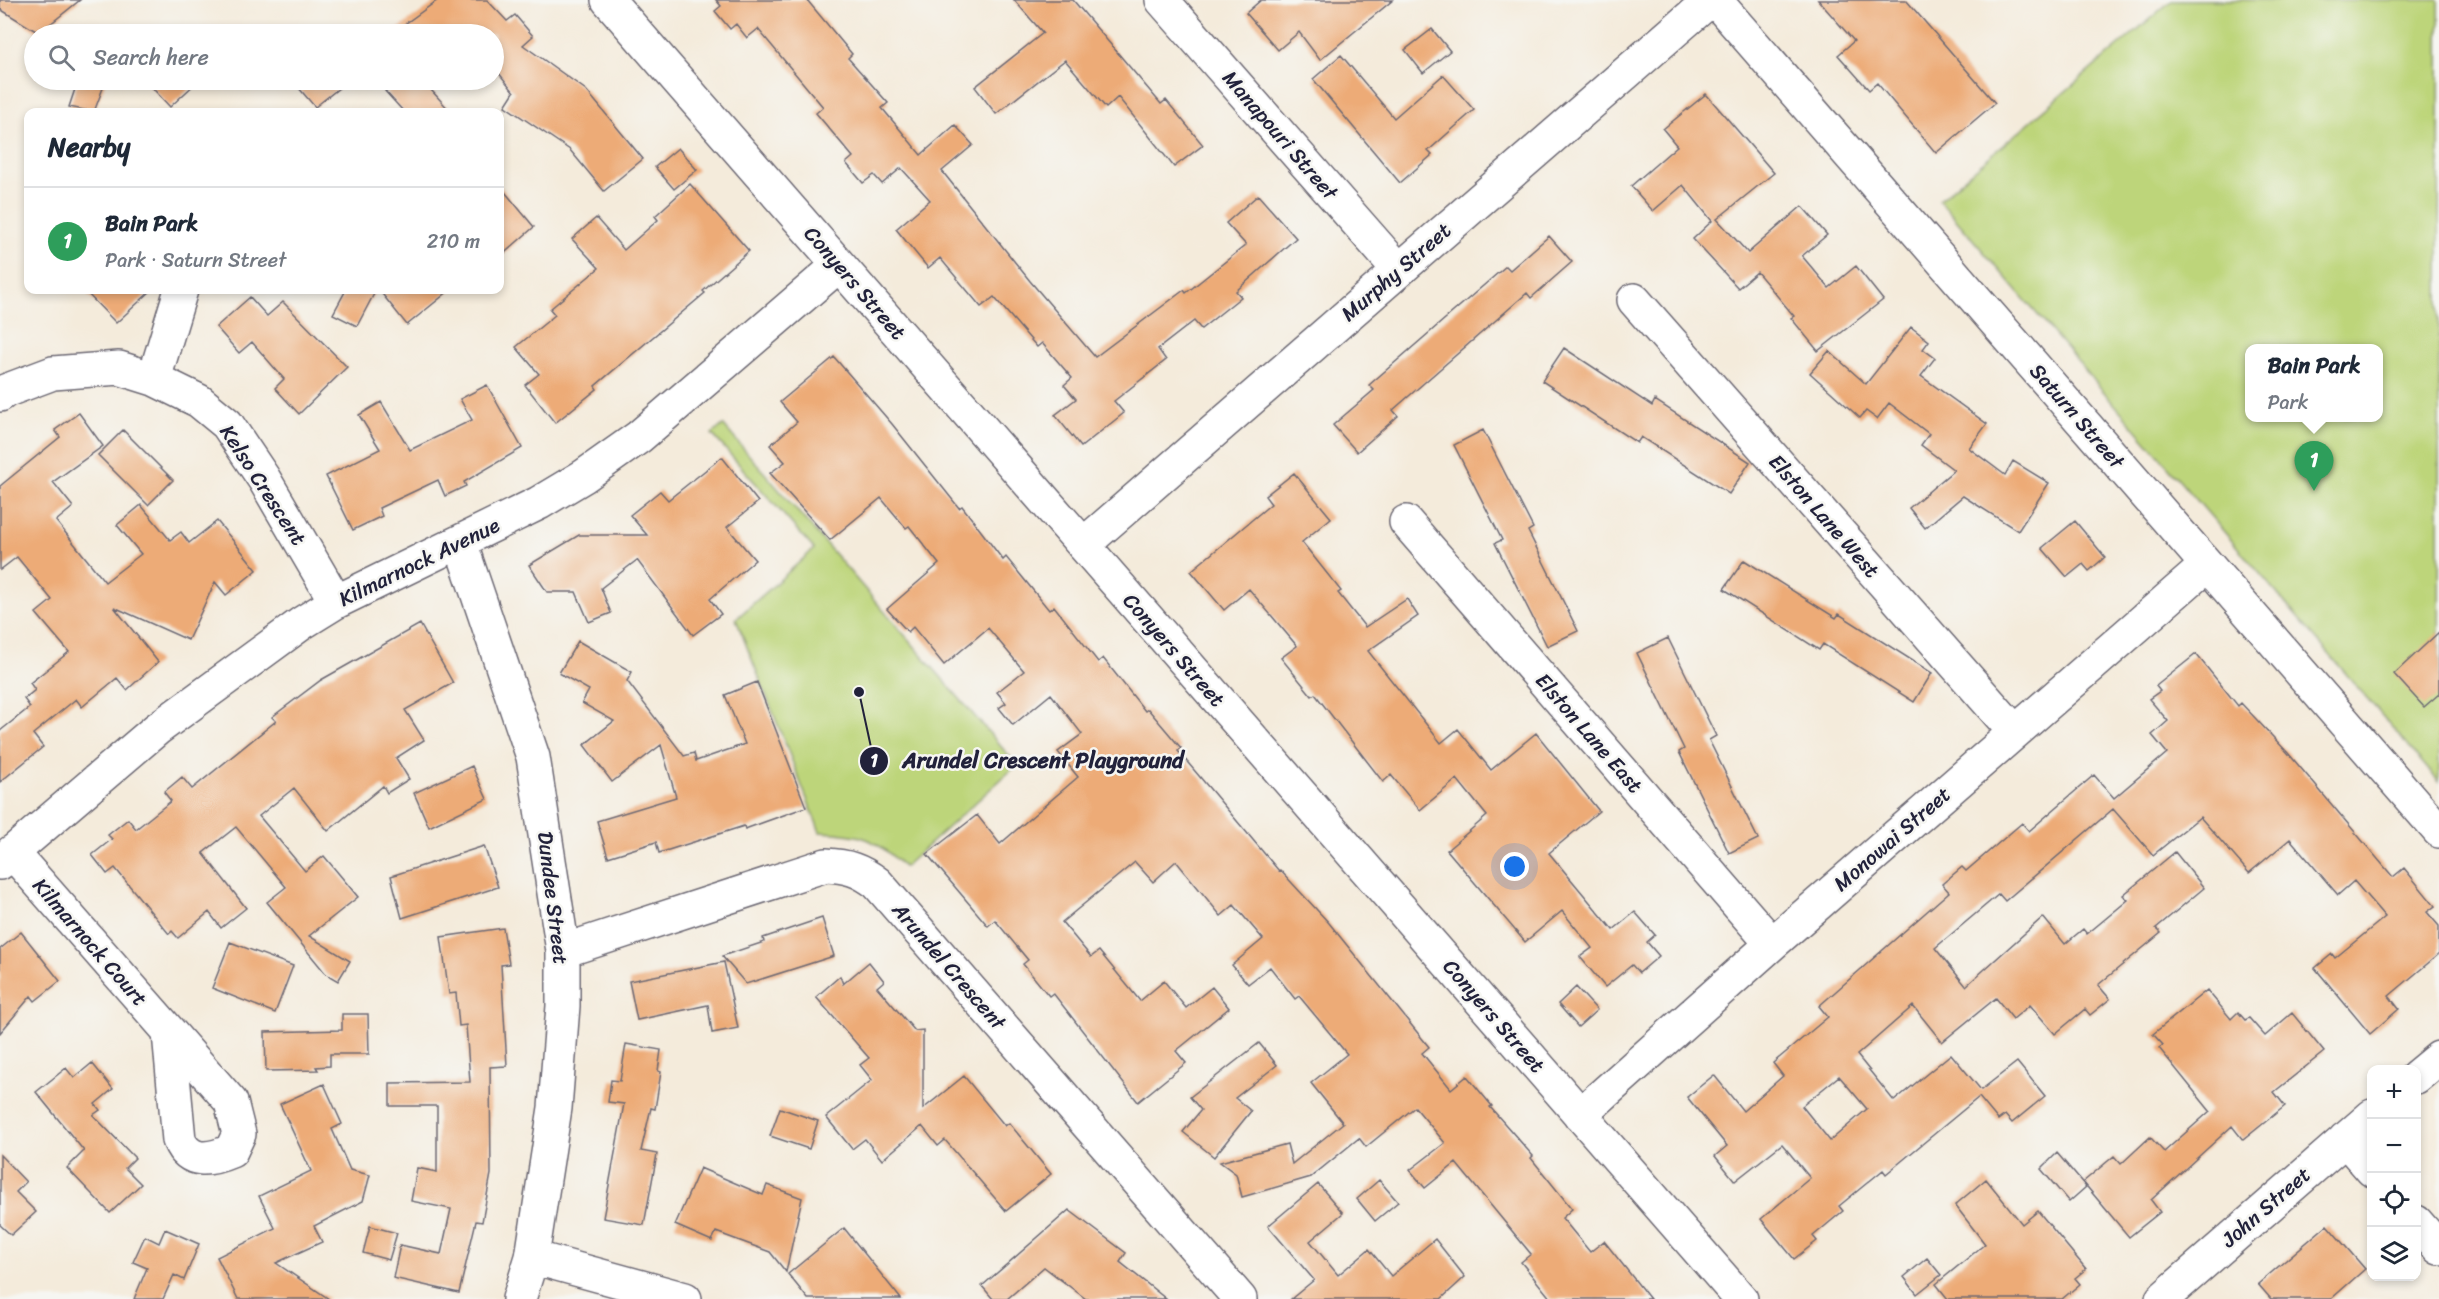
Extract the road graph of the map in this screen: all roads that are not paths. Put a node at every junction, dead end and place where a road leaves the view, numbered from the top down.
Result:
1 (608, 0) edge
2 (1162, 0) edge
3 (1710, 0) edge
4 (1715, 0) edge
5 (839, 265) junction
6 (1399, 270) junction
7 (181, 294) edge
8 (1634, 300) dead end
9 (154, 378) junction
10 (0, 395) edge
11 (1406, 522) dead end
12 (460, 542) junction
13 (1083, 545) junction
14 (2207, 565) junction
15 (336, 602) junction
16 (2015, 732) junction
17 (2439, 831) edge
18 (6, 858) edge
19 (1772, 944) junction
20 (563, 951) junction
21 (169, 1033) dead end
22 (2439, 1058) edge
23 (2421, 1073) edge
24 (1580, 1115) junction
25 (2368, 1119) edge
26 (2344, 1139) junction
27 (2367, 1164) edge
28 (2420, 1227) edge
29 (2439, 1248) edge
30 (531, 1257) junction
31 (519, 1299) edge
32 (685, 1299) edge
33 (1240, 1299) edge
34 (1741, 1299) edge
35 (2162, 1299) edge

1 - 5 street, Conyers Street
2 - 6 street, Manapouri Street
3 - 6 street, Murphy Street
4 - 14 street, Saturn Street
5 - 12 street, Kilmarnock Avenue
5 - 13 street, Conyers Street
6 - 13 street, Murphy Street
7 - 9 street
8 - 16 street, Elston Lane West
9 - 10 street, Kelso Crescent
9 - 15 street, Kelso Crescent
11 - 19 street, Elston Lane East
12 - 15 street, Kilmarnock Avenue
12 - 20 street, Dundee Street
13 - 24 street, Conyers Street
14 - 16 street, Monowai Street
14 - 17 street, Saturn Street
15 - 18 street, Kilmarnock Avenue
16 - 19 street, Monowai Street
18 - 21 street, Kilmarnock Court
19 - 24 street, Monowai Street
20 - 30 street, Dundee Street
20 - 33 street, Arundel Crescent
22 - 23 street
24 - 34 street, Conyers Street
25 - 26 street, John Street
26 - 27 street
26 - 35 street, John Street
28 - 29 street
30 - 31 street, Dundee Street
30 - 32 street

